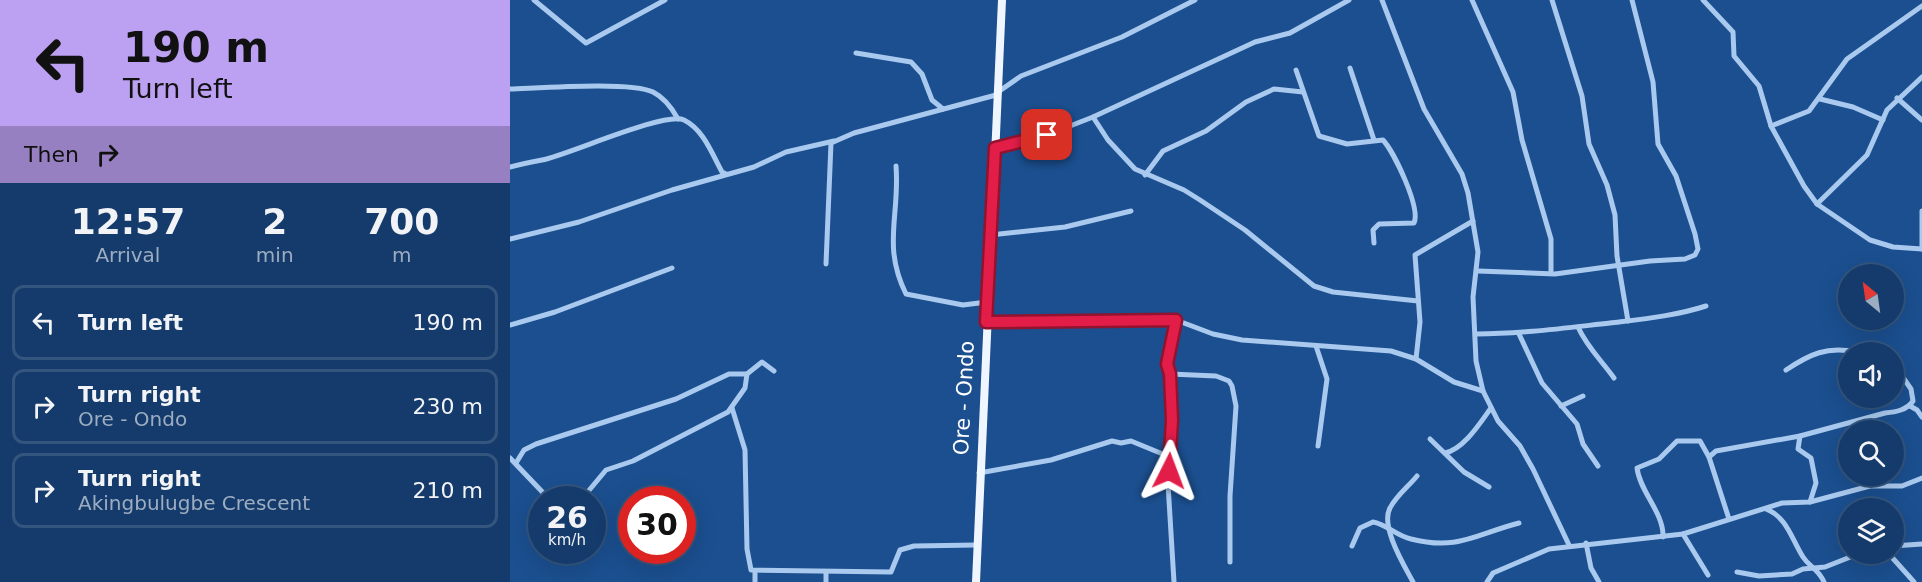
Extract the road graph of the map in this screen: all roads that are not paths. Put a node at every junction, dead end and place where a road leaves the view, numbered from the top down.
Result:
1 (534, 0) edge
2 (665, 0) edge
3 (1002, 0) edge
4 (1195, 0) edge
5 (1349, 0) edge
6 (1382, 0) edge
7 (1472, 0) edge
8 (1552, 0) edge
9 (1632, 0) edge
10 (1703, 0) edge
11 (1922, 6) edge
12 (856, 52) dead end
13 (1350, 68) dead end
14 (1296, 70) dead end
15 (1922, 77) edge
16 (510, 89) edge
17 (1303, 92) junction
18 (997, 94) junction
19 (1897, 98) junction
20 (1820, 99) junction
21 (944, 110) junction
22 (1093, 117) junction
23 (678, 119) junction
24 (1883, 120) junction
25 (1922, 120) edge
26 (1771, 126) junction
27 (834, 141) junction
28 (1374, 141) junction
29 (995, 148) junction
30 (896, 166) dead end
31 (510, 167) edge
32 (728, 175) junction
33 (1144, 175) junction
34 (1817, 204) junction
35 (1131, 211) dead end
36 (1922, 211) edge
37 (1473, 221) junction
38 (990, 235) junction
39 (510, 240) edge
40 (1374, 243) dead end
41 (826, 264) dead end
42 (1619, 267) junction
43 (672, 268) dead end
44 (1478, 272) junction
45 (1551, 272) junction
46 (1418, 301) junction
47 (987, 302) junction
48 (1706, 306) dead end
49 (1176, 320) junction
50 (1628, 321) junction
51 (986, 322) junction
52 (510, 325) edge
53 (1578, 327) junction
54 (1476, 334) junction
55 (1519, 334) junction
56 (1316, 346) junction
57 (1838, 350) edge
58 (1416, 359) junction
59 (1786, 370) dead end
60 (774, 371) dead end
61 (747, 374) junction
62 (1170, 374) junction
63 (1614, 378) dead end
64 (1904, 379) edge
65 (1483, 391) junction
66 (1583, 396) dead end
67 (1561, 406) junction
68 (1910, 406) junction
69 (732, 408) junction
70 (1491, 408) junction
71 (1922, 417) edge
72 (1800, 436) junction
73 (1430, 439) dead end
74 (1318, 446) dead end
75 (1445, 453) junction
76 (1170, 457) junction
77 (1709, 457) junction
78 (510, 458) edge
79 (516, 462) junction
80 (1598, 466) dead end
81 (979, 473) junction
82 (1418, 476) dead end
83 (1922, 478) edge
84 (537, 486) edge
85 (593, 486) edge
86 (1489, 487) dead end
87 (1810, 502) junction
88 (1764, 508) junction
89 (1729, 519) junction
90 (1519, 523) dead end
91 (1389, 530) junction
92 (1683, 534) junction
93 (1663, 537) junction
94 (1586, 543) junction
95 (1922, 544) edge
96 (976, 545) junction
97 (1569, 545) junction
98 (1904, 545) edge
99 (1352, 546) dead end
100 (1838, 561) edge
101 (1230, 562) dead end
102 (1898, 564) edge
103 (1816, 568) junction
104 (755, 572) junction
105 (826, 572) junction
106 (1737, 572) dead end
107 (1708, 576) dead end
108 (755, 582) edge
109 (826, 582) edge
110 (976, 582) edge
111 (1174, 582) edge
112 (1413, 582) edge
113 (1487, 582) edge
114 (1599, 582) edge
115 (1824, 582) edge
116 (1914, 582) edge

1 - 2 street
3 - 18 main road, Ore - Ondo
4 - 18 street
5 - 22 street
6 - 37 street
7 - 45 street
8 - 42 street
9 - 42 street
10 - 26 street
11 - 20 street
12 - 21 street
13 - 28 street
14 - 17 street
15 - 19 street
16 - 23 street
17 - 28 street
17 - 33 street
18 - 21 street
18 - 29 main road, Ore - Ondo
19 - 24 street
19 - 25 street
20 - 24 street
20 - 26 street
21 - 27 street
22 - 29 street
22 - 33 street
23 - 31 street
23 - 32 street
24 - 34 street
26 - 34 street
27 - 32 street
27 - 41 street
28 - 40 street
29 - 38 main road, Ore - Ondo
30 - 47 street
32 - 39 street
33 - 46 street
34 - 36 street
35 - 38 street
37 - 44 street
37 - 46 street
38 - 47 main road, Ore - Ondo
42 - 45 street
42 - 50 street
43 - 52 street
44 - 45 street
44 - 54 street
46 - 58 street
47 - 51 main road, Ore - Ondo
48 - 50 street
49 - 51 street
49 - 56 street
49 - 62 street
50 - 53 street
51 - 81 main road, Ore - Ondo
53 - 55 street
53 - 63 street
54 - 55 street
54 - 65 street
55 - 67 street
56 - 58 street
56 - 74 street
57 - 59 street
58 - 65 street
60 - 61 street
61 - 69 street
61 - 79 street
62 - 76 street
62 - 101 street
64 - 68 street
65 - 70 street
66 - 67 street
67 - 80 street
68 - 71 street
68 - 72 street
69 - 85 street
69 - 104 street
70 - 75 street
70 - 97 street
72 - 77 street
72 - 87 street
73 - 75 street
75 - 86 street
76 - 81 street
76 - 111 street
77 - 89 street
77 - 93 street
78 - 79 street
79 - 84 street
81 - 96 main road, Ore - Ondo
82 - 91 street
83 - 87 street
87 - 88 street
88 - 89 street
88 - 103 street
89 - 92 street
90 - 91 street
91 - 99 street
91 - 112 street
92 - 93 street
92 - 107 street
93 - 94 street
94 - 97 street
94 - 114 street
95 - 98 street
96 - 105 street
96 - 110 main road, Ore - Ondo
97 - 113 street
100 - 103 street
102 - 116 street
103 - 106 street
103 - 115 street
104 - 105 street
104 - 108 street
105 - 109 street

